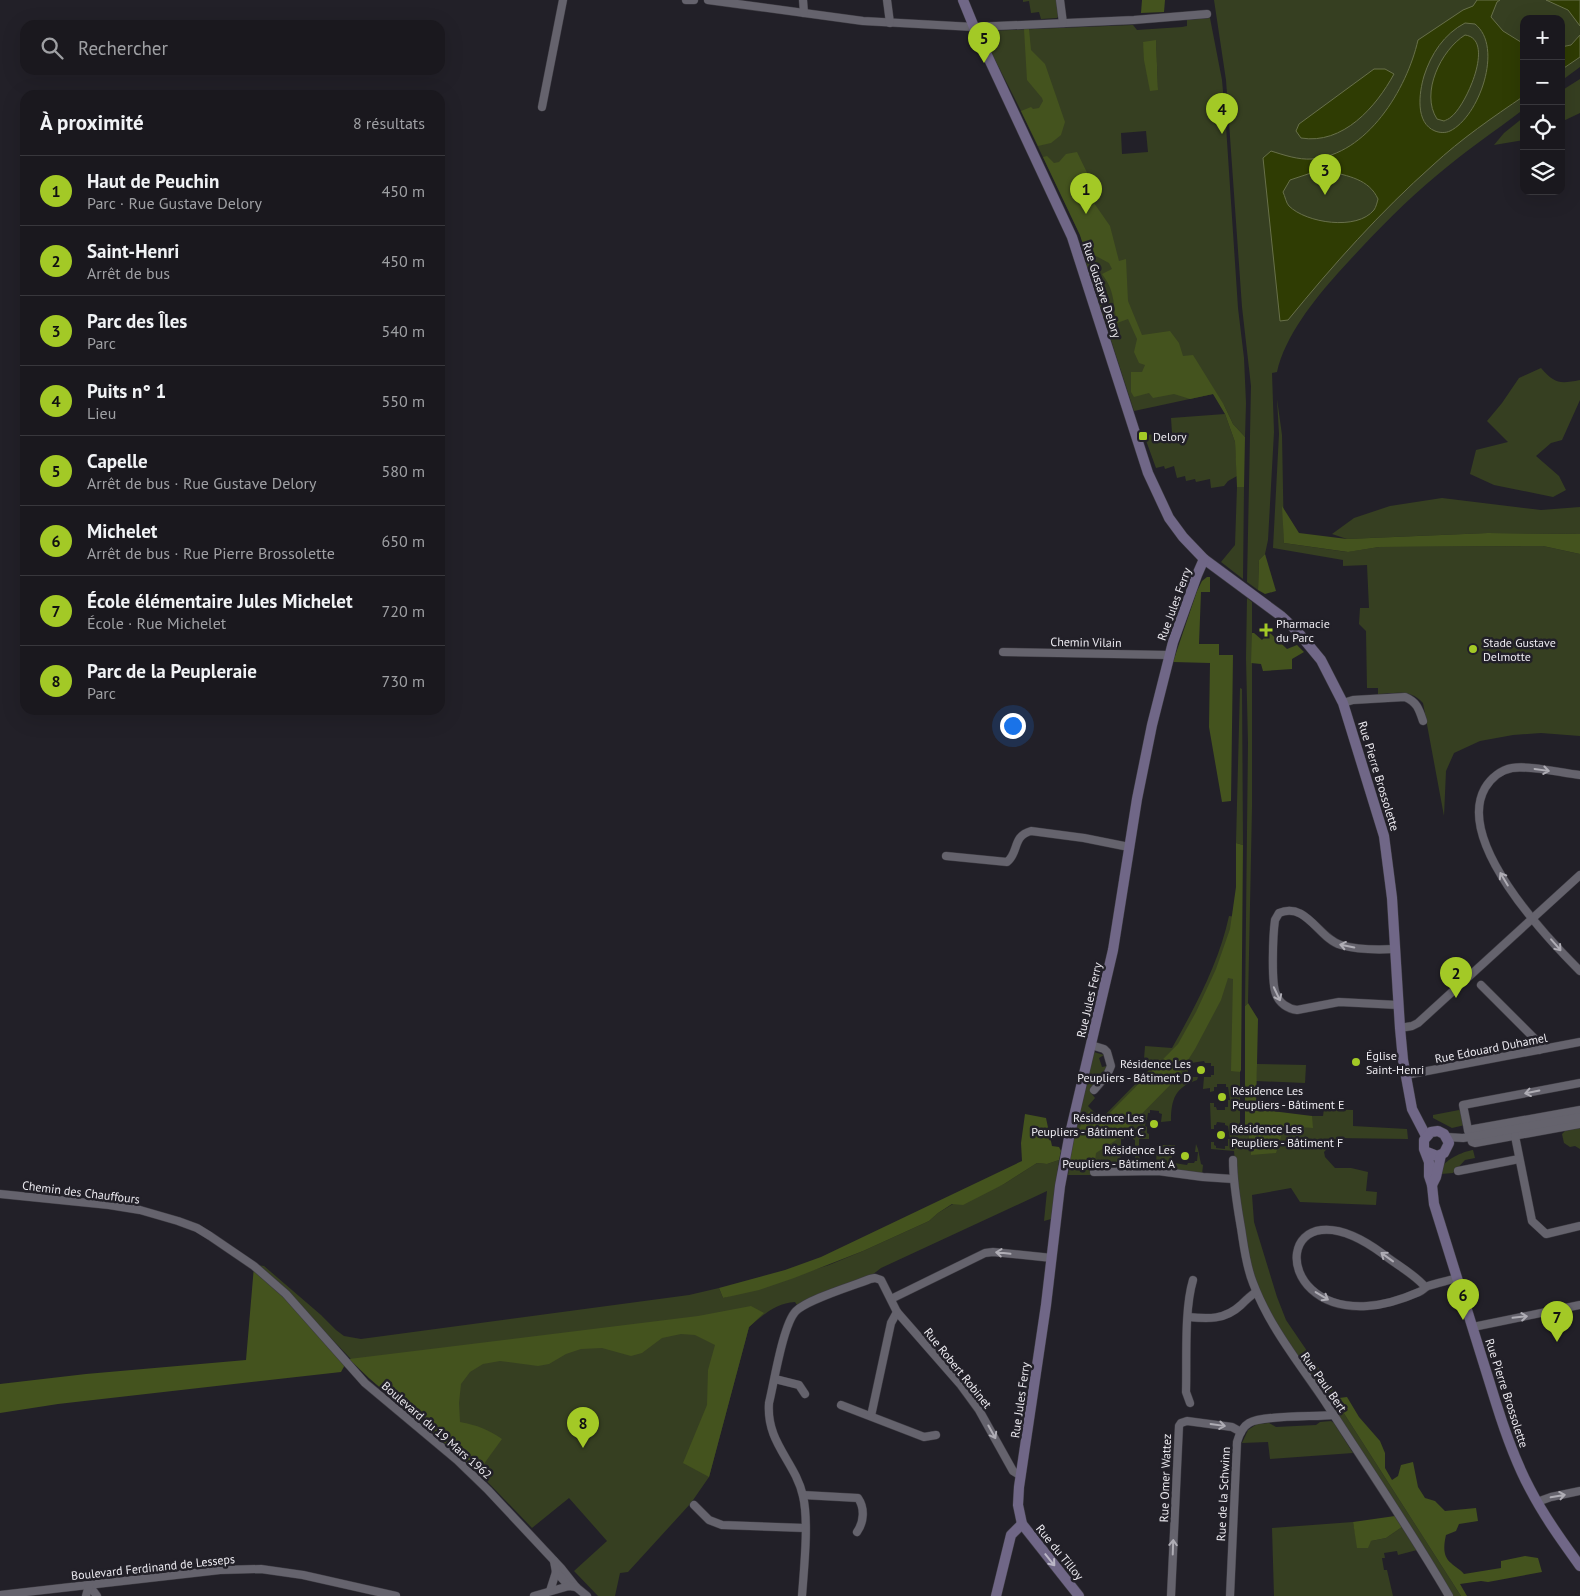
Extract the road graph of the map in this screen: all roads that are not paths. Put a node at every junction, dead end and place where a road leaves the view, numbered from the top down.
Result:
1 (563, 0) edge
2 (686, 0) edge
3 (694, 0) edge
4 (708, 0) edge
5 (803, 0) edge
6 (887, 0) edge
7 (964, 0) edge
8 (1060, 0) edge
9 (804, 13) junction
10 (1207, 14) dead end
11 (890, 23) junction
12 (1063, 23) junction
13 (974, 27) junction
14 (542, 107) dead end
15 (1204, 559) junction
16 (1003, 652) dead end
17 (1169, 655) junction
18 (1343, 703) junction
19 (1423, 721) dead end
20 (1580, 775) edge
21 (1129, 847) junction
22 (946, 856) dead end
23 (1580, 876) edge
24 (1532, 919) junction
25 (1395, 949) junction
26 (1580, 971) edge
27 (1481, 985) dead end
28 (1398, 1005) junction
29 (1400, 1028) junction
30 (1580, 1042) edge
31 (1091, 1045) junction
32 (1539, 1050) junction
33 (1406, 1076) junction
34 (1580, 1083) edge
35 (1094, 1090) dead end
36 (1580, 1110) edge
37 (1580, 1117) edge
38 (1580, 1124) edge
39 (1430, 1134) junction
40 (1467, 1135) junction
41 (1515, 1136) junction
42 (1448, 1142) junction
43 (1427, 1152) junction
44 (1441, 1155) junction
45 (1519, 1159) junction
46 (1233, 1160) dead end
47 (1458, 1171) dead end
48 (1094, 1172) dead end
49 (1233, 1179) junction
50 (1432, 1185) junction
51 (0, 1194) edge
52 (1580, 1226) edge
53 (1052, 1258) junction
54 (1457, 1278) junction
55 (1193, 1280) dead end
56 (1425, 1287) junction
57 (1256, 1292) junction
58 (891, 1299) junction
59 (1580, 1305) edge
60 (897, 1312) junction
61 (1188, 1317) junction
62 (1473, 1327) junction
63 (775, 1379) junction
64 (365, 1383) joint
65 (805, 1394) dead end
66 (1190, 1403) dead end
67 (841, 1405) dead end
68 (1334, 1415) junction
69 (871, 1416) junction
70 (1240, 1432) junction
71 (936, 1435) dead end
72 (1020, 1476) junction
73 (1580, 1491) edge
74 (803, 1495) junction
75 (1537, 1502) junction
76 (694, 1506) dead end
77 (1022, 1524) junction
78 (805, 1528) junction
79 (857, 1532) dead end
80 (554, 1561) junction
81 (1580, 1566) edge
82 (556, 1572) junction
83 (89, 1585) junction
84 (573, 1586) junction
85 (550, 1591) junction
86 (0, 1595) edge
87 (86, 1596) edge
88 (97, 1596) edge
89 (396, 1596) edge
90 (534, 1596) edge
91 (588, 1596) edge
92 (802, 1596) edge
93 (996, 1596) edge
94 (1079, 1596) edge
95 (1171, 1596) edge
96 (1230, 1596) edge
97 (1448, 1596) edge

1 - 14 street
2 - 3 street
4 - 9 street
5 - 9 street
6 - 11 street
7 - 13 main road, Rue Gustave Delory
8 - 12 street
9 - 11 street
10 - 12 street
11 - 13 street
12 - 13 street
13 - 15 main road, Rue Gustave Delory
15 - 17 main road, Rue Jules Ferry
15 - 18 main road, Rue Pierre Brossolette
16 - 17 street, Chemin Vilain
17 - 21 main road, Rue Jules Ferry
18 - 19 street
18 - 25 main road, Rue Pierre Brossolette
24 -> 20 street
21 - 22 street
21 - 31 main road, Rue Jules Ferry
23 - 24 street
24 -> 26 street
24 - 29 street
25 - 28 main road, Rue Pierre Brossolette
25 -> 28 street
27 - 32 street
28 - 29 main road, Rue Pierre Brossolette
29 - 33 main road, Rue Pierre Brossolette
30 - 32 street, Rue Edouard Duhamel
31 - 35 street
31 - 53 main road, Rue Jules Ferry
32 - 33 street, Rue Edouard Duhamel
33 - 39 main road, Rue Pierre Brossolette
34 -> 40 street
36 - 40 street
37 - 40 street
38 - 41 street
39 - 42 main road
39 - 43 main road
40 - 41 street
40 - 42 street
41 - 45 street
42 - 44 main road
43 - 44 main road
43 - 50 main road, Rue Pierre Brossolette
44 - 50 main road, Rue Pierre Brossolette
45 - 47 street
45 - 52 street
46 - 49 street, Rue Paul Bert
48 - 49 street
49 - 57 street, Rue Paul Bert
50 - 54 main road, Rue Pierre Brossolette
51 - 64 street, Chemin des Chauffours
53 -> 58 street
53 - 72 main road, Rue Jules Ferry
54 - 56 street
54 - 62 main road, Rue Pierre Brossolette
55 - 61 street
56 -> 56 street
57 - 61 street
57 - 68 street, Rue Paul Bert
58 - 60 street, Rue Robert Robinet
58 - 63 street, Rue Robert Robinet
62 -> 59 street
60 - 69 street
60 -> 72 street, Rue Robert Robinet
61 - 66 street
62 - 75 main road, Rue Pierre Brossolette
63 - 65 street
63 - 74 street
64 - 80 street, Boulevard du 19 Mars 1962
67 - 69 street
68 - 70 street, Rue de la Schwinn
68 - 97 street, Rue Paul Bert
69 - 71 street
95 -> 70 street, Rue Omer Wattez
70 - 96 street, Rue de la Schwinn
72 - 77 main road, Rue Jules Ferry
75 -> 73 street
74 - 78 street
74 - 79 street
75 - 81 main road, Rue Pierre Brossolette
76 - 78 street
77 - 93 main road
77 -> 94 main road, Rue du Tilloy
78 - 92 street
80 - 82 street
80 - 84 street, Boulevard du 19 Mars 1962
82 - 84 street, Boulevard du 19 Mars 1962
82 - 85 street
83 - 86 street, Boulevard Ferdinand de Lesseps
83 - 87 street
83 - 88 street
83 - 89 street, Boulevard Ferdinand de Lesseps
84 - 85 street
84 - 91 street, Boulevard du 19 Mars 1962
85 - 90 street

